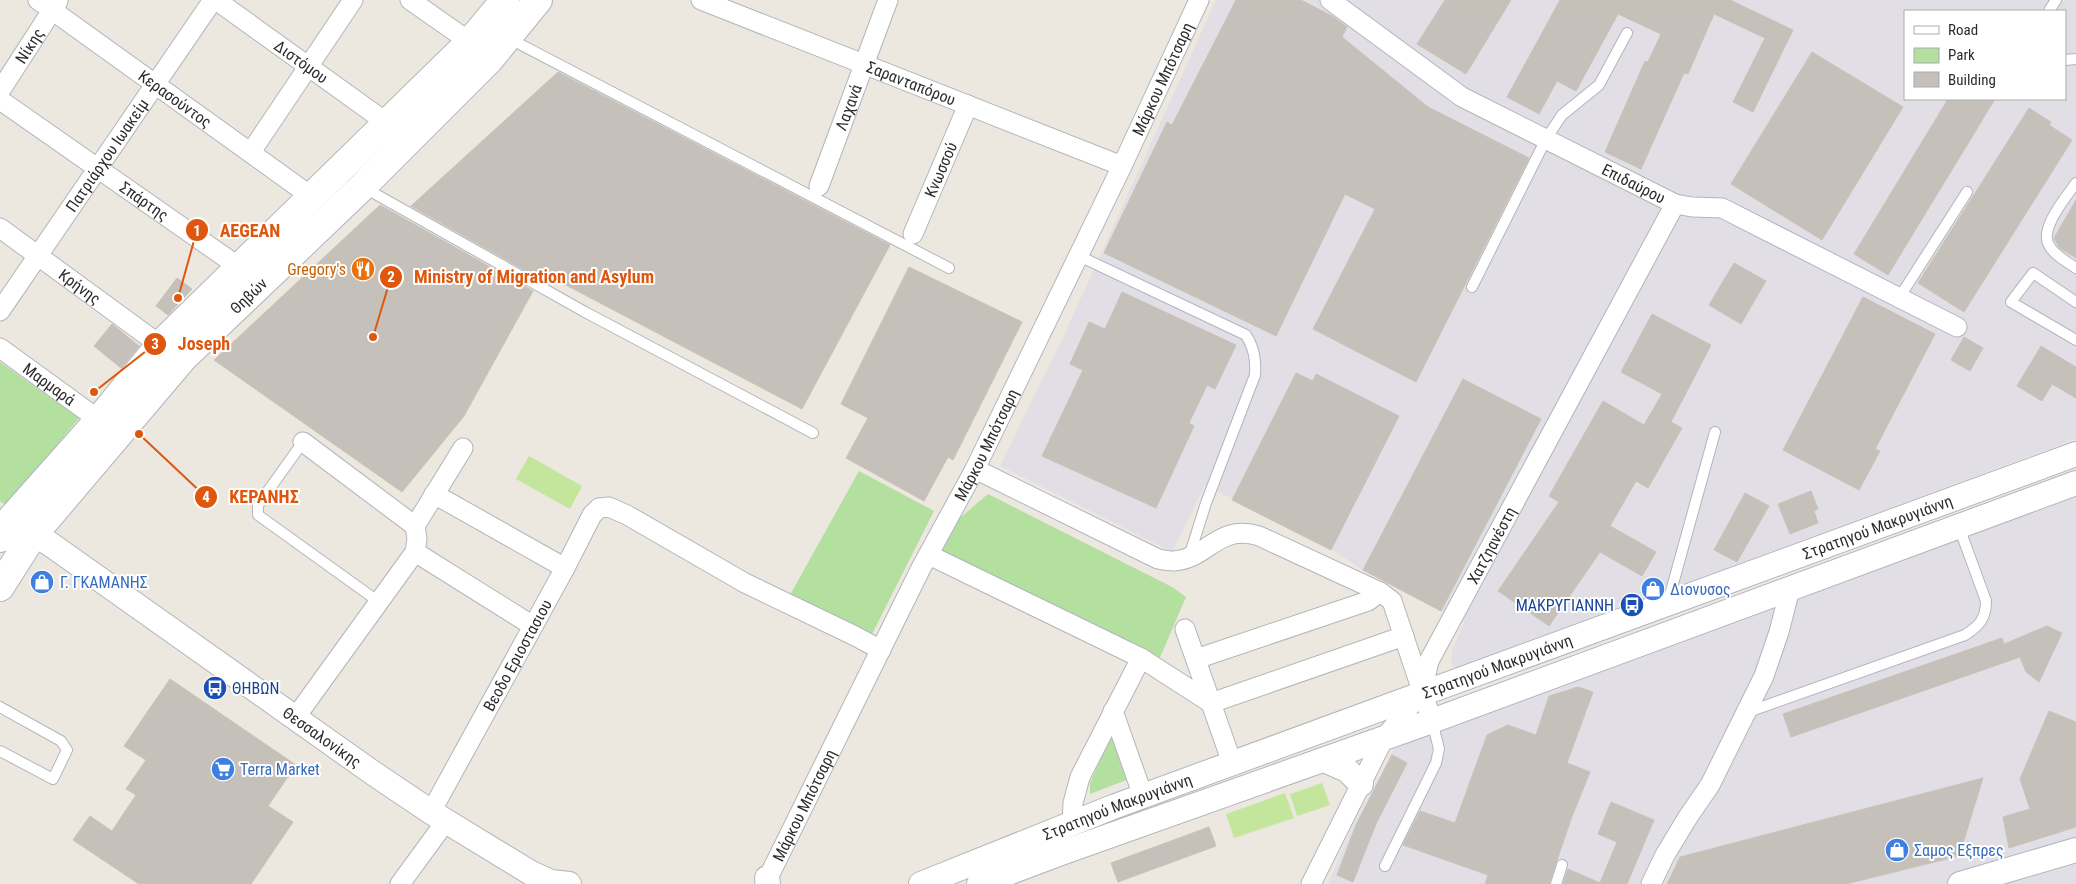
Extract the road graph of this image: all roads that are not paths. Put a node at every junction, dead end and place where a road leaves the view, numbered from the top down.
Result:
1 (215, 0) edge
2 (353, 0) edge
3 (410, 0) edge
4 (505, 0) edge
5 (538, 0) edge
6 (701, 0) edge
7 (888, 0) edge
8 (1199, 0) edge
9 (1330, 0) edge
10 (49, 4) edge
11 (1627, 33) dead end
12 (509, 38) junction
13 (470, 42) junction
14 (864, 64) junction
15 (308, 67) junction
16 (156, 84) junction
17 (0, 91) edge
18 (0, 100) edge
19 (968, 105) junction
20 (387, 123) junction
21 (1546, 139) junction
22 (251, 152) junction
23 (1122, 166) junction
24 (99, 169) junction
25 (2076, 183) edge
26 (362, 186) junction
27 (819, 186) dead end
28 (1967, 192) dead end
29 (312, 197) junction
30 (1675, 204) junction
31 (0, 228) edge
32 (913, 234) dead end
33 (39, 256) junction
34 (1079, 256) junction
35 (239, 267) junction
36 (949, 268) dead end
37 (2076, 268) edge
38 (1472, 288) dead end
39 (1899, 298) junction
40 (2076, 302) edge
41 (0, 311) edge
42 (1957, 327) dead end
43 (2076, 340) edge
44 (160, 345) junction
45 (0, 348) edge
46 (99, 420) junction
47 (1715, 432) dead end
48 (813, 433) dead end
49 (302, 442) joint
50 (463, 448) dead end
51 (2076, 454) edge
52 (975, 469) junction
53 (2076, 483) edge
54 (434, 494) junction
55 (11, 526) edge
56 (415, 526) junction
57 (1959, 526) junction
58 (414, 552) junction
59 (928, 555) junction
60 (1188, 557) junction
61 (565, 568) junction
62 (0, 587) edge
63 (1790, 589) junction
64 (1380, 592) junction
65 (379, 602) junction
66 (1667, 603) junction
67 (533, 626) junction
68 (1185, 629) dead end
69 (1404, 636) junction
70 (881, 650) junction
71 (1141, 658) junction
72 (1196, 659) junction
73 (1422, 692) junction
74 (1211, 703) junction
75 (0, 707) edge
76 (1113, 711) junction
77 (1747, 712) junction
78 (295, 718) junction
79 (1432, 721) junction
80 (1384, 738) junction
81 (0, 751) edge
82 (1324, 760) junction
83 (1232, 763) junction
84 (1361, 784) junction
85 (1143, 796) junction
86 (439, 816) junction
87 (1072, 823) junction
88 (2076, 850) edge
89 (1562, 865) dead end
90 (1385, 866) dead end
91 (767, 882) edge
92 (1971, 882) edge
93 (400, 884) edge
94 (569, 884) edge
95 (920, 884) edge
96 (978, 884) edge
97 (1311, 884) edge
98 (1556, 884) edge
99 (1651, 884) edge

1 - 15 street, Διστόμου
1 - 16 street, Πατριάρχου Ιωακείμ
2 - 15 street
3 - 13 street
4 - 13 main road, Θηβών
5 - 12 main road, Θηβών
6 - 14 street, Σαρανταπόρου
7 - 14 street, Λαχανά
8 - 23 street, Μάρκου Μπότσαρη
9 - 21 street, Επιδαύρου
10 - 16 street, Κερασούντος
10 - 17 street, Νίκης
11 - 21 lane
12 - 26 main road, Θηβών
12 - 36 lane
13 - 20 main road, Θηβών
14 - 19 street, Σαρανταπόρου
14 - 27 street, Λαχανά
15 - 20 street, Διστόμου
15 - 22 street
16 - 22 street, Κερασούντος
16 - 24 street, Πατριάρχου Ιωακείμ
18 - 24 street, Σπάρτης
19 - 23 street, Σαρανταπόρου
19 - 32 street, Κνωσσού
20 - 29 main road, Θηβών
21 - 30 street, Επιδαύρου
21 - 38 lane
22 - 29 street, Κερασούντος
23 - 34 street, Μάρκου Μπότσαρη
24 - 33 street, Πατριάρχου Ιωακείμ
24 - 35 street, Σπάρτης
25 - 37 lane
26 - 48 lane
26 - 55 main road, Θηβών
28 - 39 lane
29 - 35 main road, Θηβών
30 - 39 street, Επιδαύρου
30 - 73 street, Χατζηανέστη
31 - 33 street, Κρήνης
33 - 41 street, Πατριάρχου Ιωακείμ
33 - 44 street, Κρήνης
34 - 52 street, Μάρκου Μπότσαρη
34 - 60 lane
35 - 44 main road, Θηβών
39 - 42 street, Επιδαύρου
40 - 43 lane
44 - 46 main road, Θηβών
45 - 46 street, Μαρμαρά
46 - 55 main road, Θηβών
47 - 66 lane
49 - 56 street
49 - 65 lane
50 - 54 street
51 - 66 street, Στρατηγού Μακρυγιάννη
52 - 59 street, Μάρκου Μπότσαρη
52 - 60 street
53 - 57 street, Στρατηγού Μακρυγιάννη
54 - 56 street
54 - 61 street
55 - 62 main road, Θηβών
55 - 78 street, Θεσσαλονίκης
56 - 58 street
57 - 63 street, Στρατηγού Μακρυγιάννη
57 - 77 lane
58 - 65 street
58 - 67 street
59 - 70 street, Μάρκου Μπότσαρη
59 - 71 street
60 - 64 street
61 - 67 street, Βεοδο Εριοστασιου
61 - 70 street, Βεοδο Εριοστασιου
63 - 77 street
63 - 79 street, Στρατηγού Μακρυγιάννη
64 - 69 street
64 - 72 street
65 - 78 street
66 - 73 street, Στρατηγού Μακρυγιάννη
67 - 86 street, Βεοδο Εριοστασιου
68 - 72 street
69 - 73 street
69 - 74 street
70 - 91 street, Μάρκου Μπότσαρη
71 - 74 street
71 - 76 street
72 - 74 street
73 - 79 street
73 - 80 street, Χατζηανέστη
73 - 83 street, Στρατηγού Μακρυγιάννη
74 - 83 street
75 - 81 lane
76 - 85 street
76 - 87 street
77 - 99 street
78 - 86 street, Θεσσαλονίκης
79 - 80 street, Στρατηγού Μακρυγιάννη
79 - 90 lane
80 - 82 street, Στρατηγού Μακρυγιάννη
80 - 84 street, Χατζηανέστη
82 - 84 street
82 - 96 street, Στρατηγού Μακρυγιάννη
83 - 85 street, Στρατηγού Μακρυγιάννη
84 - 97 street, Χατζηανέστη
85 - 87 street, Στρατηγού Μακρυγιάννη
86 - 93 street, Βεοδο Εριοστασιου
86 - 94 street, Θεσσαλονίκης
87 - 95 street, Στρατηγού Μακρυγιάννη
88 - 92 street
89 - 98 lane

